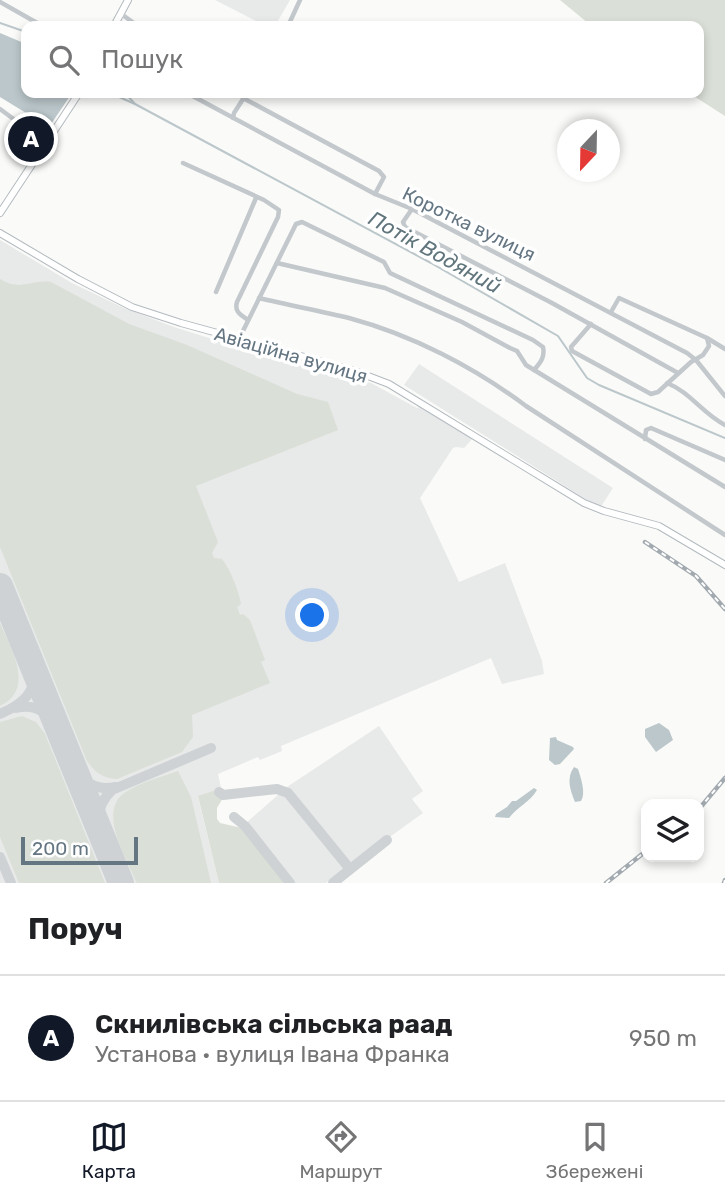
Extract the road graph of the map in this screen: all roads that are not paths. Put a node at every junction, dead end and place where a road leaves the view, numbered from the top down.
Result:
1 (128, 0) edge
2 (300, 0) edge
3 (0, 2) edge
4 (120, 13) junction
5 (34, 21) edge
6 (116, 21) edge
7 (131, 21) edge
8 (290, 21) edge
9 (76, 98) edge
10 (196, 98) edge
11 (243, 98) edge
12 (250, 98) edge
13 (0, 109) edge
14 (233, 119) junction
15 (47, 144) junction
16 (183, 163) dead end
17 (375, 194) junction
18 (256, 198) junction
19 (412, 208) junction
20 (0, 213) edge
21 (0, 233) edge
22 (277, 263) junction
23 (216, 292) dead end
24 (259, 298) junction
25 (611, 312) junction
26 (248, 320) junction
27 (591, 324) junction
28 (707, 338) junction
29 (240, 339) junction
30 (725, 349) edge
31 (696, 360) junction
32 (534, 370) junction
33 (678, 373) junction
34 (667, 383) junction
35 (725, 396) edge
36 (725, 425) edge
37 (645, 439) junction
38 (725, 460) edge
39 (725, 487) edge
40 (725, 534) edge
41 (725, 565) edge

1 - 4 street
2 - 8 street
3 - 5 street
4 - 6 street
4 - 7 street
9 - 15 street
10 - 14 street, Коротка вулиця
11 - 14 street
12 - 17 street
13 - 15 street
14 - 17 street, Коротка вулиця
15 - 20 street
16 - 18 street
17 - 19 street, Коротка вулиця
18 - 23 street
18 - 26 street
19 - 25 street, Коротка вулиця
19 - 27 street
21 - 29 street, Авіаційна вулиця
22 - 24 street
22 - 32 street
22 - 32 street
24 - 26 street
24 - 40 street
25 - 28 street
25 - 31 street, Коротка вулиця
26 - 29 street
27 - 33 street
27 - 34 street
28 - 30 street
28 - 31 street
29 - 41 street, Авіаційна вулиця
31 - 33 street
31 - 35 street, Коротка вулиця
32 - 37 street
33 - 34 street
34 - 36 street
37 - 38 street
37 - 39 street

